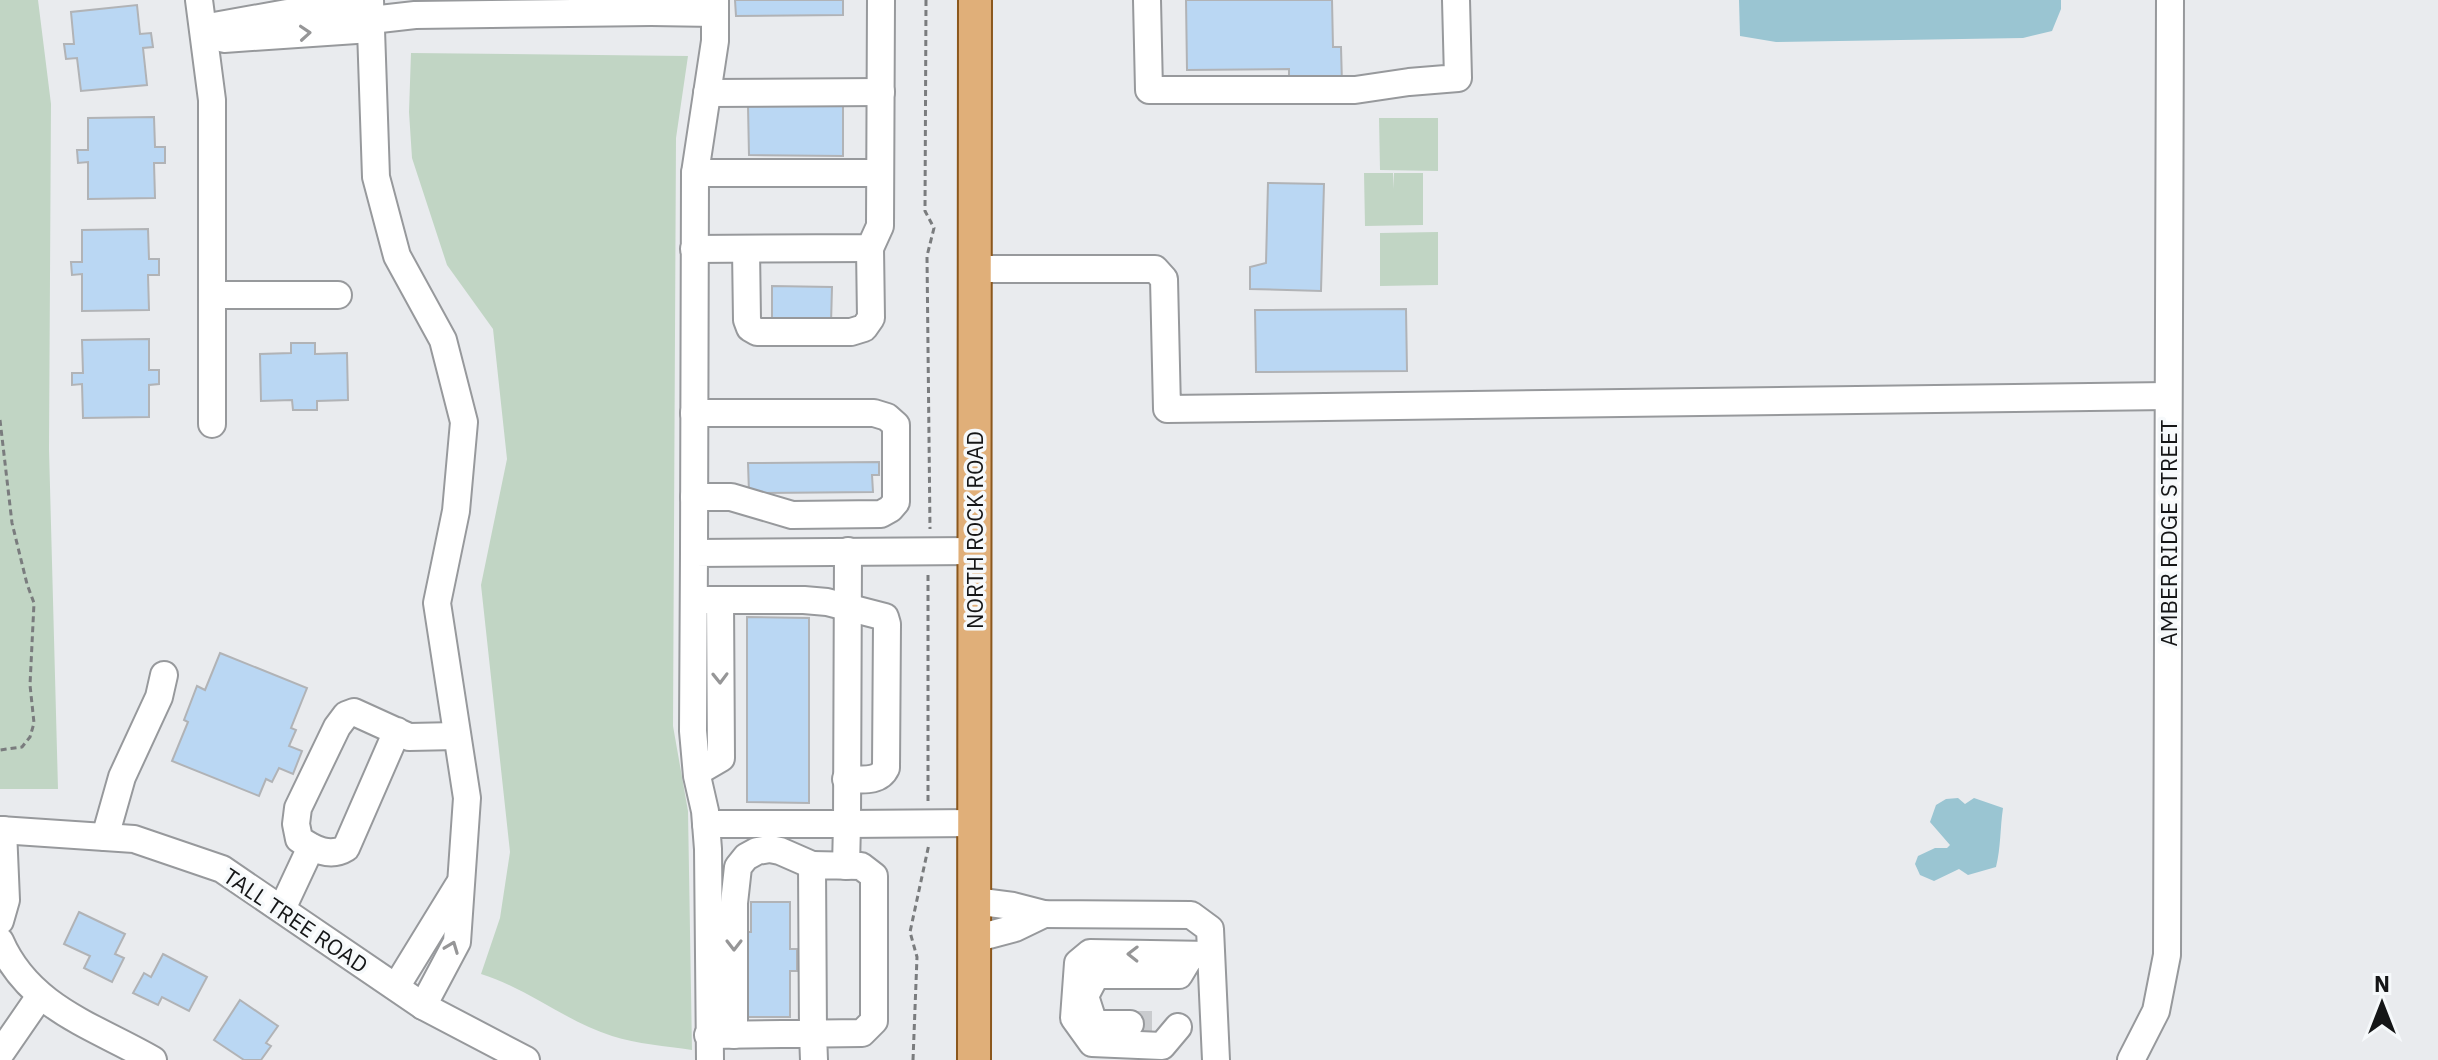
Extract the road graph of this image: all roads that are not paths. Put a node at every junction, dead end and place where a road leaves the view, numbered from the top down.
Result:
1 (199, 0) edge
2 (881, 0) edge
3 (975, 0) edge
4 (1147, 0) edge
5 (1456, 0) edge
6 (2170, 0) edge
7 (659, 4) edge
8 (415, 7) edge
9 (715, 7) edge
10 (370, 15) edge
11 (204, 34) junction
12 (881, 92) junction
13 (707, 93) junction
14 (695, 173) junction
15 (880, 173) junction
16 (870, 248) junction
17 (694, 249) junction
18 (746, 249) junction
19 (974, 269) junction
20 (212, 295) junction
21 (338, 295) dead end
22 (2168, 396) junction
23 (694, 413) junction
24 (212, 424) dead end
25 (694, 497) junction
26 (848, 551) junction
27 (974, 551) junction
28 (694, 553) junction
29 (707, 600) junction
30 (847, 608) junction
31 (164, 675) dead end
32 (397, 731) junction
33 (457, 736) junction
34 (846, 779) junction
35 (974, 823) junction
36 (706, 824) junction
37 (847, 824) junction
38 (2, 830) edge
39 (105, 837) junction
40 (311, 847) junction
41 (812, 865) junction
42 (846, 866) junction
43 (460, 882) junction
44 (708, 884) junction
45 (735, 885) junction
46 (974, 901) junction
47 (282, 909) junction
48 (1044, 914) junction
49 (0, 921) edge
50 (974, 939) junction
51 (0, 941) edge
52 (1201, 955) junction
53 (396, 987) junction
54 (40, 996) junction
55 (423, 1006) junction
56 (1178, 1027) junction
57 (717, 1043) edge
58 (1215, 1044) edge
59 (814, 1047) edge
60 (0, 1054) edge
61 (153, 1060) edge
62 (526, 1060) edge
63 (974, 1060) edge
64 (1239, 1060) edge
65 (2131, 1060) edge

1 - 11 street
2 - 12 street
3 - 19 main road, NORTH ROCK ROAD
4 - 5 street
6 - 22 street, AMBER RIDGE STREET
7 - 8 street
7 - 9 street
8 - 10 street
9 - 13 street
10 - 11 street
10 - 33 street
11 - 20 street
12 - 13 street
12 - 15 street
13 - 14 street
14 - 15 street
14 - 17 street
15 - 16 street
16 - 18 street
16 - 18 street
17 - 18 street
17 - 23 street
19 - 22 street
19 - 27 main road, NORTH ROCK ROAD
20 - 21 street
20 - 24 street
22 - 65 street, AMBER RIDGE STREET
23 - 25 street
23 - 25 street
25 - 28 street
26 - 27 street
26 - 28 street
26 - 30 street
27 - 35 main road, NORTH ROCK ROAD
28 - 29 street
29 - 30 street
29 - 36 street
30 - 34 street
30 - 34 street
31 - 39 street
32 - 33 street
32 - 40 street
32 - 40 street
33 - 43 street
34 - 37 street
35 - 37 street
35 - 46 main road, NORTH ROCK ROAD
36 - 37 street
36 - 44 street
37 - 42 street
38 - 39 street, TALL TREE ROAD
38 - 49 street
39 - 47 street, TALL TREE ROAD
40 - 47 street
41 - 42 street
41 - 45 street
41 - 59 street
42 - 59 street
43 - 53 street
55 -> 43 street
44 - 45 street
44 - 57 street
45 -> 57 street
46 - 48 street
46 - 50 main road, NORTH ROCK ROAD
47 - 53 street, TALL TREE ROAD
48 - 50 street
48 - 52 street
50 - 63 main road, NORTH ROCK ROAD
51 - 54 street
52 - 56 street
52 -> 56 street
52 - 58 street
53 - 55 street, TALL TREE ROAD
54 - 60 street
54 - 61 street
55 - 62 street, TALL TREE ROAD
56 - 58 street
57 - 59 street
58 - 64 street

